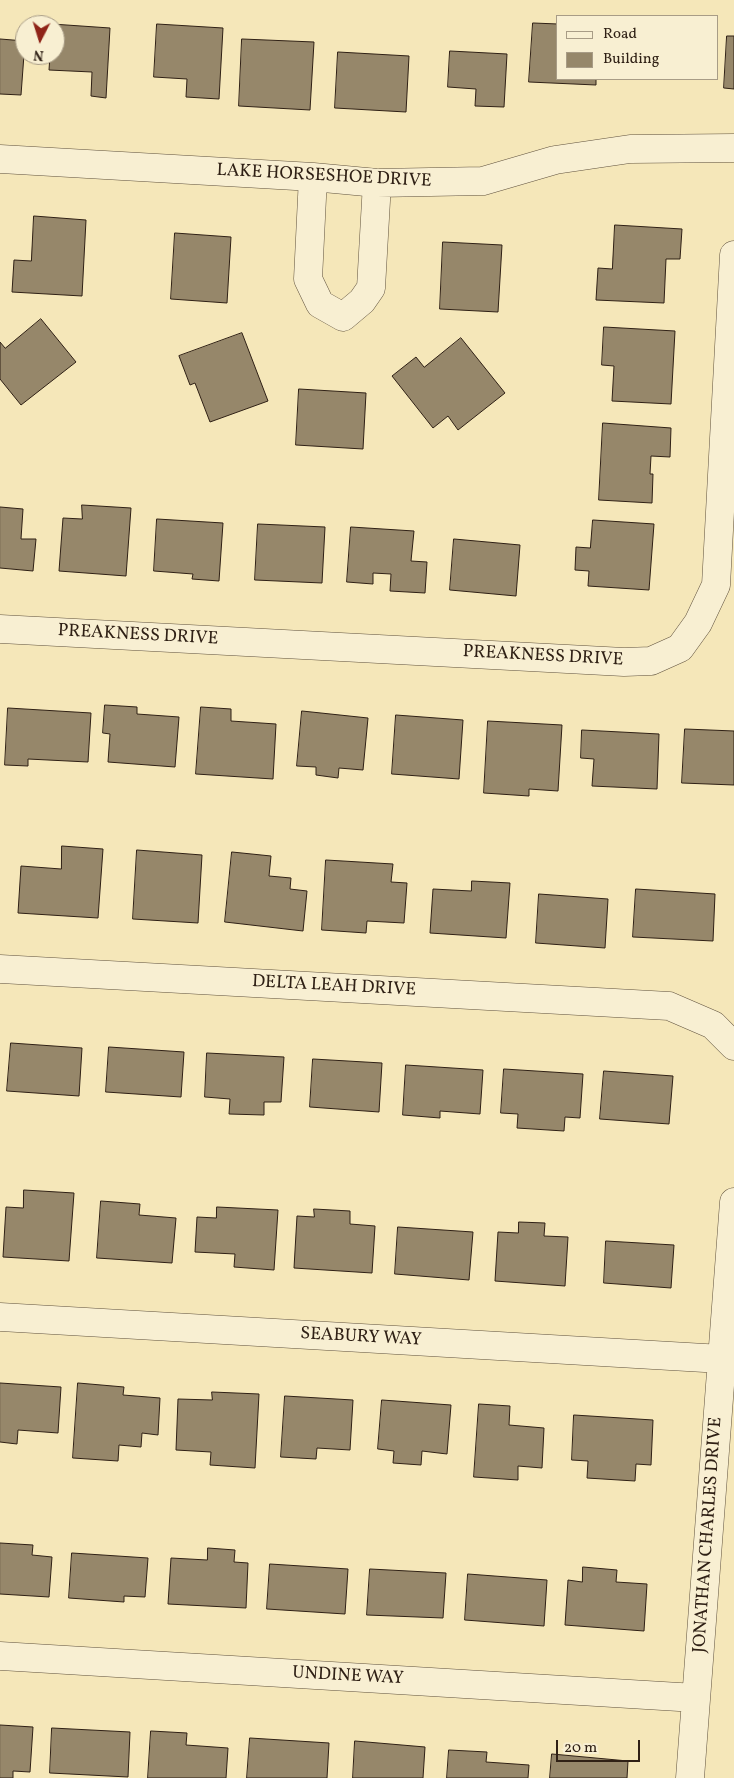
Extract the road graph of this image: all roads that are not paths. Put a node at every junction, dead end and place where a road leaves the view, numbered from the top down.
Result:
1 (734, 148) edge
2 (0, 159) edge
3 (313, 177) junction
4 (376, 183) junction
5 (734, 255) edge
6 (0, 629) edge
7 (0, 968) edge
8 (734, 1046) edge
9 (734, 1202) edge
10 (0, 1318) edge
11 (722, 1359) junction
12 (0, 1656) edge
13 (696, 1698) junction
14 (690, 1778) edge

1 - 4 street, LAKE HORSESHOE DRIVE
2 - 3 street, LAKE HORSESHOE DRIVE
3 - 4 street, LAKE HORSESHOE DRIVE
3 - 4 street
5 - 6 street, PREAKNESS DRIVE
7 - 8 street, DELTA LEAH DRIVE
9 - 11 street, JONATHAN CHARLES DRIVE
10 - 11 street, SEABURY WAY
11 - 13 street, JONATHAN CHARLES DRIVE
12 - 13 street, UNDINE WAY
13 - 14 street, JONATHAN CHARLES DRIVE

